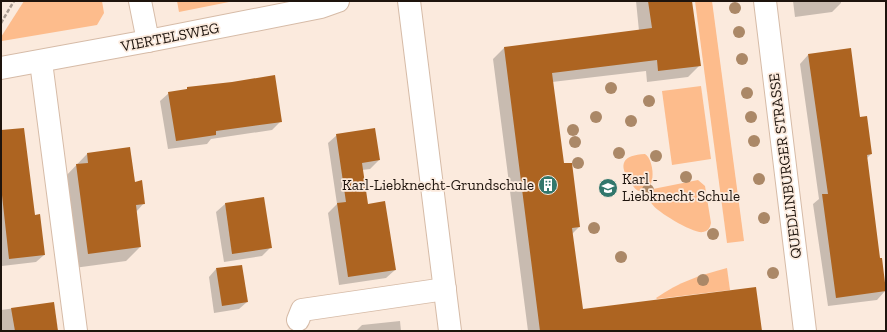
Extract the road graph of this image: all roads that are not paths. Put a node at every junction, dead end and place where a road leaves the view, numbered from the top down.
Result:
1 (140, 1) edge
2 (338, 1) edge
3 (409, 1) edge
4 (765, 1) edge
5 (148, 41) junction
6 (41, 62) junction
7 (1, 68) edge
8 (445, 289) junction
9 (298, 320) dead end
10 (76, 331) edge
11 (450, 331) edge
12 (805, 331) edge

1 - 5 street
2 - 5 street, VIERTELSWEG
3 - 8 street
4 - 12 street, QUEDLINBURGER STRASSE
5 - 6 street, VIERTELSWEG
6 - 7 street, VIERTELSWEG
6 - 10 street
8 - 9 street
8 - 11 street

